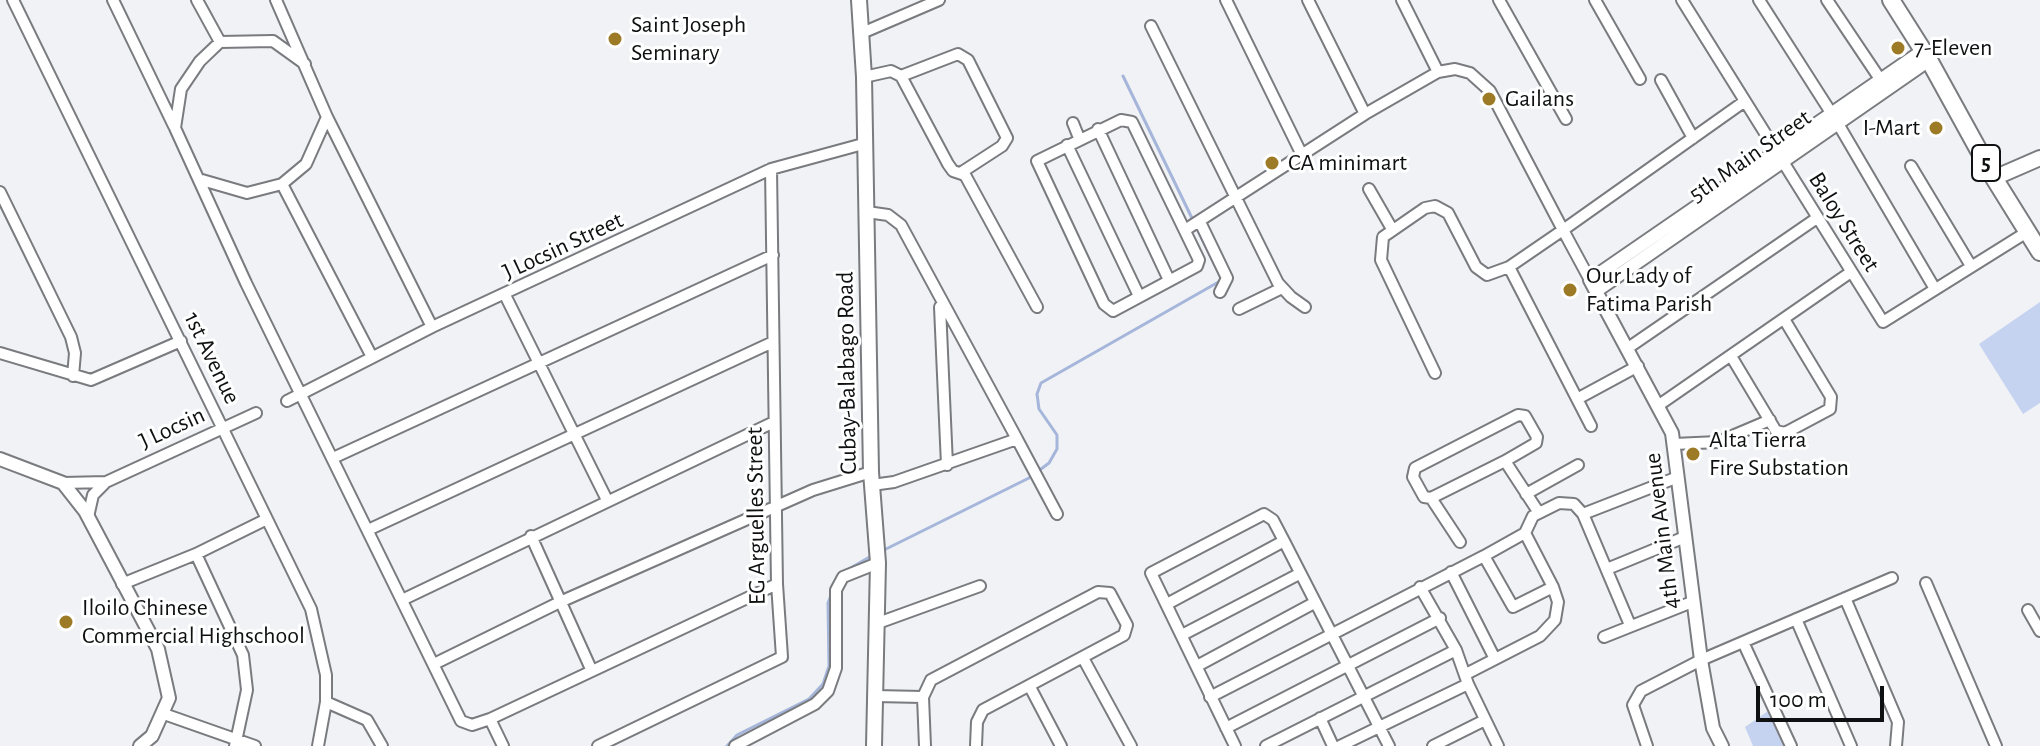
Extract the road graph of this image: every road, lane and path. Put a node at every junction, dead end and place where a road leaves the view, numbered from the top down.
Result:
1 (13, 0) edge
2 (113, 0) edge
3 (197, 0) edge
4 (276, 0) edge
5 (859, 0) edge
6 (939, 0) edge
7 (1226, 0) edge
8 (1308, 0) edge
9 (1402, 0) edge
10 (1499, 0) edge
11 (1595, 0) edge
12 (1682, 0) edge
13 (1759, 0) edge
14 (1827, 0) edge
15 (1891, 0) edge
16 (1151, 26) dead end
17 (862, 33) junction
18 (220, 42) junction
19 (1930, 60) junction
20 (305, 64) junction
21 (1438, 72) junction
22 (901, 76) junction
23 (864, 77) junction
24 (1640, 79) dead end
25 (1661, 80) dead end
26 (1884, 84) junction
27 (1745, 101) junction
28 (1365, 114) junction
29 (327, 117) junction
30 (1834, 117) junction
31 (1566, 119) dead end
32 (1073, 123) dead end
33 (175, 128) junction
34 (1098, 129) junction
35 (1079, 138) junction
36 (1693, 138) junction
37 (863, 144) junction
38 (1067, 145) junction
39 (2040, 148) edge
40 (1302, 155) junction
41 (1780, 156) junction
42 (2040, 158) edge
43 (1911, 166) dead end
44 (771, 169) junction
45 (962, 172) junction
46 (1999, 175) junction
47 (202, 180) junction
48 (282, 184) junction
49 (1369, 189) dead end
50 (0, 192) edge
51 (1236, 199) junction
52 (867, 212) junction
53 (1817, 218) junction
54 (1193, 225) junction
55 (1392, 229) junction
56 (1563, 230) junction
57 (2034, 235) edge
58 (2040, 252) edge
59 (773, 255) junction
60 (1971, 266) junction
61 (1509, 267) junction
62 (1851, 272) junction
63 (1169, 280) junction
64 (1593, 285) junction
65 (1282, 288) junction
66 (1935, 289) junction
67 (1220, 292) dead end
68 (505, 295) junction
69 (1139, 296) junction
70 (940, 302) junction
71 (1037, 307) dead end
72 (1305, 307) dead end
73 (1239, 309) dead end
74 (1784, 319) junction
75 (432, 327) junction
76 (181, 341) junction
77 (773, 342) junction
78 (1628, 348) junction
79 (0, 353) edge
80 (1731, 356) junction
81 (372, 357) junction
82 (540, 362) junction
83 (1638, 366) junction
84 (1435, 373) dead end
85 (73, 376) junction
86 (300, 393) junction
87 (1577, 399) junction
88 (287, 401) dead end
89 (1659, 405) junction
90 (256, 413) dead end
91 (1770, 420) junction
92 (774, 422) junction
93 (1591, 426) dead end
94 (223, 428) junction
95 (575, 433) junction
96 (1017, 439) junction
97 (1674, 444) junction
98 (333, 458) junction
99 (0, 459) edge
100 (1505, 461) junction
101 (947, 465) junction
102 (1578, 465) dead end
103 (1678, 477) junction
104 (871, 478) junction
105 (106, 482) junction
106 (63, 483) junction
107 (1526, 494) junction
108 (1431, 498) junction
109 (607, 500) junction
110 (776, 507) junction
111 (1539, 513) junction
112 (1057, 514) dead end
113 (1583, 514) junction
114 (88, 517) junction
115 (267, 519) junction
116 (368, 530) junction
117 (1525, 533) junction
118 (531, 536) junction
119 (1685, 537) junction
120 (1284, 541) junction
121 (1460, 542) dead end
122 (877, 553) junction
123 (196, 554) junction
124 (1484, 556) junction
125 (1607, 569) junction
126 (1451, 572) junction
127 (1299, 574) junction
128 (1892, 578) dead end
129 (1926, 583) dead end
130 (122, 584) junction
131 (777, 584) junction
132 (980, 586) dead end
133 (1420, 587) junction
134 (1553, 587) junction
135 (1845, 598) junction
136 (404, 599) junction
137 (560, 602) junction
138 (1692, 602) junction
139 (1314, 603) junction
140 (1167, 604) junction
141 (2028, 610) dead end
142 (1440, 618) junction
143 (1796, 619) junction
144 (878, 623) junction
145 (1630, 625) junction
146 (2040, 631) edge
147 (1182, 635) junction
148 (1331, 635) junction
149 (1604, 637) dead end
150 (1743, 642) junction
151 (1456, 650) junction
152 (1494, 657) junction
153 (1083, 658) junction
154 (1701, 660) junction
155 (434, 664) junction
156 (1348, 664) junction
157 (1197, 666) junction
158 (591, 669) junction
159 (1467, 679) junction
160 (1030, 687) junction
161 (1363, 694) junction
162 (875, 696) junction
163 (923, 697) junction
164 (1210, 697) junction
165 (326, 702) junction
166 (164, 714) junction
167 (1320, 718) junction
168 (490, 719) junction
169 (1485, 720) junction
170 (1378, 725) junction
171 (1226, 728) junction
172 (977, 731) junction
173 (236, 743) edge
174 (140, 746) edge
175 (255, 746) edge
176 (318, 746) edge
177 (382, 746) edge
178 (503, 746) edge
179 (598, 746) edge
180 (735, 746) edge
181 (874, 746) edge
182 (925, 746) edge
183 (976, 746) edge
184 (985, 746) edge
185 (1061, 746) edge
186 (1131, 746) edge
187 (1235, 746) edge
188 (1266, 746) edge
189 (1333, 746) edge
190 (1340, 746) edge
191 (1389, 746) edge
192 (1433, 746) edge
193 (1498, 746) edge
194 (1647, 746) edge
195 (1722, 746) edge
196 (1791, 746) edge
197 (1851, 746) edge
198 (1896, 746) edge
199 (1996, 746) edge

1 - 76 street, 1st Avenue
2 - 33 street
3 - 18 street
4 - 20 street
5 - 17 main road, Cubay-Balabago Road
6 - 17 street
7 - 40 street
8 - 28 street
9 - 21 street
10 - 31 street
11 - 24 street
12 - 27 street, Baloy Street
13 - 30 street
14 - 26 street
15 - 19 main road, 5
16 - 51 street
17 - 23 main road, Cubay-Balabago Road
18 - 20 street
18 - 33 street
19 - 26 street, 5th Main Street
19 - 46 main road, 5
20 - 29 street
21 - 28 street
21 - 56 street
22 - 23 street
22 - 45 street
22 - 45 street
23 - 37 main road, Cubay-Balabago Road
25 - 36 street
26 - 30 street, 5th Main Street
27 - 36 street
27 - 41 street, Baloy Street
28 - 40 street
29 - 48 street
29 - 75 street
30 - 41 street, 5th Main Street
30 - 66 street
32 - 35 street
33 - 47 street
34 - 35 street
34 - 54 street
34 - 63 street
35 - 38 street
36 - 56 street
37 - 44 street, J Locsin Street
37 - 52 main road, Cubay-Balabago Road
38 - 69 street
38 - 69 street
39 - 46 main road
40 - 51 street
41 - 53 street, Baloy Street
41 - 64 street, 5th Main Street
42 - 46 main road
43 - 60 street
44 - 59 street, EG Arguelles Street
44 - 68 street, J Locsin Street
45 - 71 street
46 - 57 main road, 5
47 - 48 street
47 - 86 street
48 - 81 street
49 - 55 street
50 - 85 street
51 - 54 street
51 - 65 street
52 - 70 street
52 - 104 main road, Cubay-Balabago Road
53 - 62 street, Baloy Street
53 - 78 street
54 - 63 street
54 - 67 street
55 - 61 street
55 - 84 street
56 - 61 street
56 - 64 street
57 - 58 main road, 5
57 - 60 street, Baloy Street
59 - 77 street, EG Arguelles Street
59 - 82 street
60 - 66 street, Baloy Street
61 - 87 street
62 - 66 street, Baloy Street
62 - 74 street
63 - 69 street
64 - 78 street, 4th Main Avenue
65 - 72 street
65 - 73 street
68 - 75 street, J Locsin Street
68 - 82 street
70 - 96 street
70 - 101 street
74 - 80 street
74 - 91 street
75 - 81 street, J Locsin Street
76 - 85 street
76 - 94 street, 1st Avenue
77 - 92 street, EG Arguelles Street
77 - 95 street
78 - 83 street, 4th Main Avenue
79 - 85 street
80 - 89 street
80 - 91 street
81 - 86 street, J Locsin Street
82 - 95 street
82 - 98 street
83 - 87 street
83 - 89 street, 4th Main Avenue
86 - 88 street, J Locsin Street
86 - 98 street
87 - 93 street
89 - 97 street, 4th Main Avenue
90 - 94 street, J Locsin
91 - 97 street
92 - 109 street
92 - 110 street, EG Arguelles Street
94 - 105 street, J Locsin
94 - 115 street, 1st Avenue
95 - 109 street
95 - 116 street
96 - 101 street
96 - 112 street
97 - 103 street, 4th Main Avenue
98 - 116 street
99 - 106 street
100 - 107 street
100 - 108 street
100 - 108 street
101 - 104 street
102 - 107 street
103 - 113 street
103 - 119 street, 4th Main Avenue
104 - 110 street
104 - 122 main road, Cubay-Balabago Road
105 - 106 street, J Locsin
105 - 114 street
106 - 114 street
107 - 111 street
108 - 121 street
109 - 118 street
110 - 131 street, EG Arguelles Street
110 - 137 street
111 - 113 street
111 - 117 street
113 - 125 street
114 - 130 street
115 - 123 street
115 - 165 street, 1st Avenue
116 - 136 street
117 - 124 street
117 - 134 street
118 - 136 street
118 - 137 street
119 - 125 street
119 - 138 street, 4th Main Avenue
120 - 127 street
120 - 140 street
120 - 140 street
122 - 144 main road, Cubay-Balabago Road
122 - 180 street
123 - 130 street
123 - 173 street
124 - 126 street
124 - 134 street
125 - 145 street
126 - 133 street
126 - 152 street
127 - 139 street
127 - 147 street
128 - 135 street
129 - 199 street
130 - 166 street
131 - 158 street
131 - 179 street, EG Arguelles Street
132 - 144 street
133 - 142 street
133 - 148 street
134 - 152 street
135 - 143 street
135 - 198 street
136 - 155 street
137 - 155 street
137 - 158 street
138 - 145 street
138 - 154 street, 4th Main Avenue
139 - 148 street
139 - 157 street
140 - 147 street
141 - 146 street
142 - 151 street
142 - 156 street
143 - 150 street
143 - 197 street
144 - 162 main road, Cubay-Balabago Road
145 - 149 street
147 - 157 street
148 - 156 street
148 - 164 street
150 - 154 street
150 - 196 street
151 - 159 street
151 - 161 street
152 - 159 street
153 - 160 street
153 - 163 street
153 - 186 street
154 - 194 street
154 - 195 street, 4th Main Avenue
155 - 168 street
156 - 161 street
156 - 171 street
157 - 164 street
158 - 168 street
159 - 169 street
159 - 170 street
160 - 172 street
160 - 185 street
161 - 167 street
161 - 170 street
162 - 163 street
162 - 181 main road, Cubay-Balabago Road
163 - 182 street
164 - 171 street
165 - 176 street, 1st Avenue
165 - 177 street
166 - 173 street
166 - 174 street
167 - 188 street
167 - 189 street
168 - 178 street
169 - 192 street
169 - 193 street
170 - 190 street
170 - 191 street
171 - 187 street
172 - 183 street
172 - 184 street
173 - 175 street

